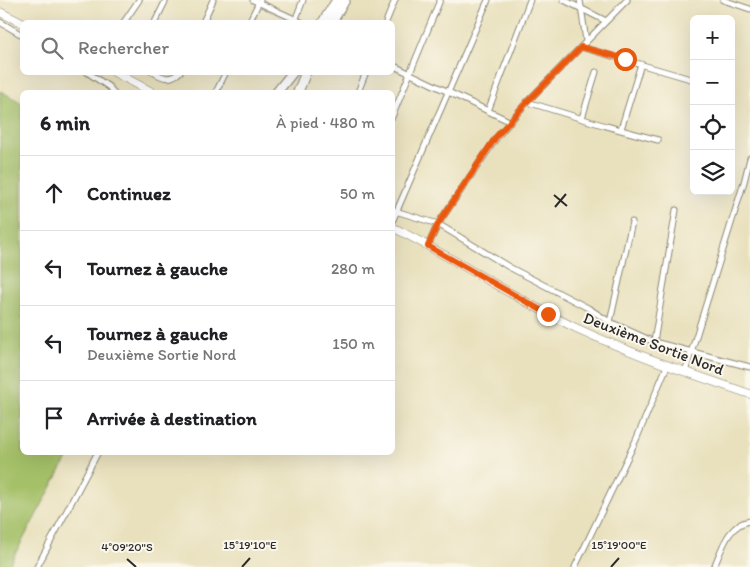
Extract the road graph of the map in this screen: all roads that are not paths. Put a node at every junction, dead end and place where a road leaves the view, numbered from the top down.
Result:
1 (139, 0) edge
2 (166, 0) edge
3 (213, 0) edge
4 (303, 0) edge
5 (337, 0) edge
6 (345, 0) edge
7 (395, 0) edge
8 (440, 0) edge
9 (488, 0) edge
10 (530, 0) edge
11 (564, 0) edge
12 (580, 0) edge
13 (627, 0) edge
14 (723, 0) edge
15 (257, 1) edge
16 (750, 2) edge
17 (581, 8) junction
18 (749, 9) edge
19 (0, 12) edge
20 (125, 20) edge
21 (156, 20) edge
22 (204, 20) edge
23 (250, 20) edge
24 (294, 20) edge
25 (298, 20) edge
26 (325, 20) edge
27 (333, 20) edge
28 (387, 20) edge
29 (606, 21) junction
30 (0, 22) edge
31 (20, 22) edge
32 (20, 34) edge
33 (586, 41) junction
34 (581, 47) junction
35 (641, 64) junction
36 (395, 66) edge
37 (596, 72) dead end
38 (410, 74) junction
39 (91, 75) edge
40 (160, 75) edge
41 (177, 75) edge
42 (224, 75) edge
43 (290, 75) edge
44 (305, 75) edge
45 (365, 75) edge
46 (128, 76) edge
47 (690, 79) edge
48 (111, 90) edge
49 (149, 90) edge
50 (217, 90) edge
51 (278, 90) edge
52 (299, 90) edge
53 (359, 90) edge
54 (450, 92) junction
55 (527, 102) junction
56 (395, 110) edge
57 (488, 110) junction
58 (582, 118) junction
59 (509, 121) junction
60 (621, 130) junction
61 (658, 140) dead end
62 (750, 158) edge
63 (676, 210) dead end
64 (395, 212) edge
65 (632, 222) dead end
66 (438, 224) junction
67 (395, 229) edge
68 (428, 246) junction
69 (610, 322) junction
70 (654, 342) junction
71 (690, 352) junction
72 (667, 366) junction
73 (750, 367) edge
74 (685, 372) junction
75 (750, 394) edge
76 (96, 455) edge
77 (750, 521) edge
78 (576, 565) edge
79 (37, 567) edge
80 (583, 567) edge
81 (714, 567) edge

1 - 20 street
2 - 21 street
3 - 22 street
4 - 25 street
5 - 26 highway
6 - 27 highway
7 - 28 street
8 - 38 street
9 - 54 street
10 - 57 street
11 - 17 street
12 - 17 street
13 - 29 street
14 - 18 street
15 - 23 street
15 - 24 street
16 - 18 street
17 - 29 street
17 - 33 street
19 - 31 main road
29 - 33 street
30 - 32 street
33 - 34 street
34 - 35 street
34 - 55 street
35 - 47 street
35 - 60 street
36 - 38 street
37 - 58 street
38 - 54 street
38 - 56 street
39 - 48 street
40 - 41 street
42 - 50 street
43 - 51 highway
44 - 52 highway
45 - 53 street
46 - 49 main road
54 - 57 street
54 - 64 street
55 - 58 street
55 - 59 street
57 - 59 street
58 - 60 street
59 - 66 street
60 - 61 street
62 - 71 street
63 - 70 street
64 - 66 street
65 - 69 street
66 - 68 street
66 - 69 street
67 - 68 main road, Deuxième Sortie Nord
68 - 72 main road, Deuxième Sortie Nord
69 - 70 street
70 - 71 street
71 - 73 street
71 - 74 street
72 - 74 main road, Deuxième Sortie Nord
72 - 78 street
74 - 75 main road, Deuxième Sortie Nord
76 - 79 street
77 - 81 street
78 - 80 street

